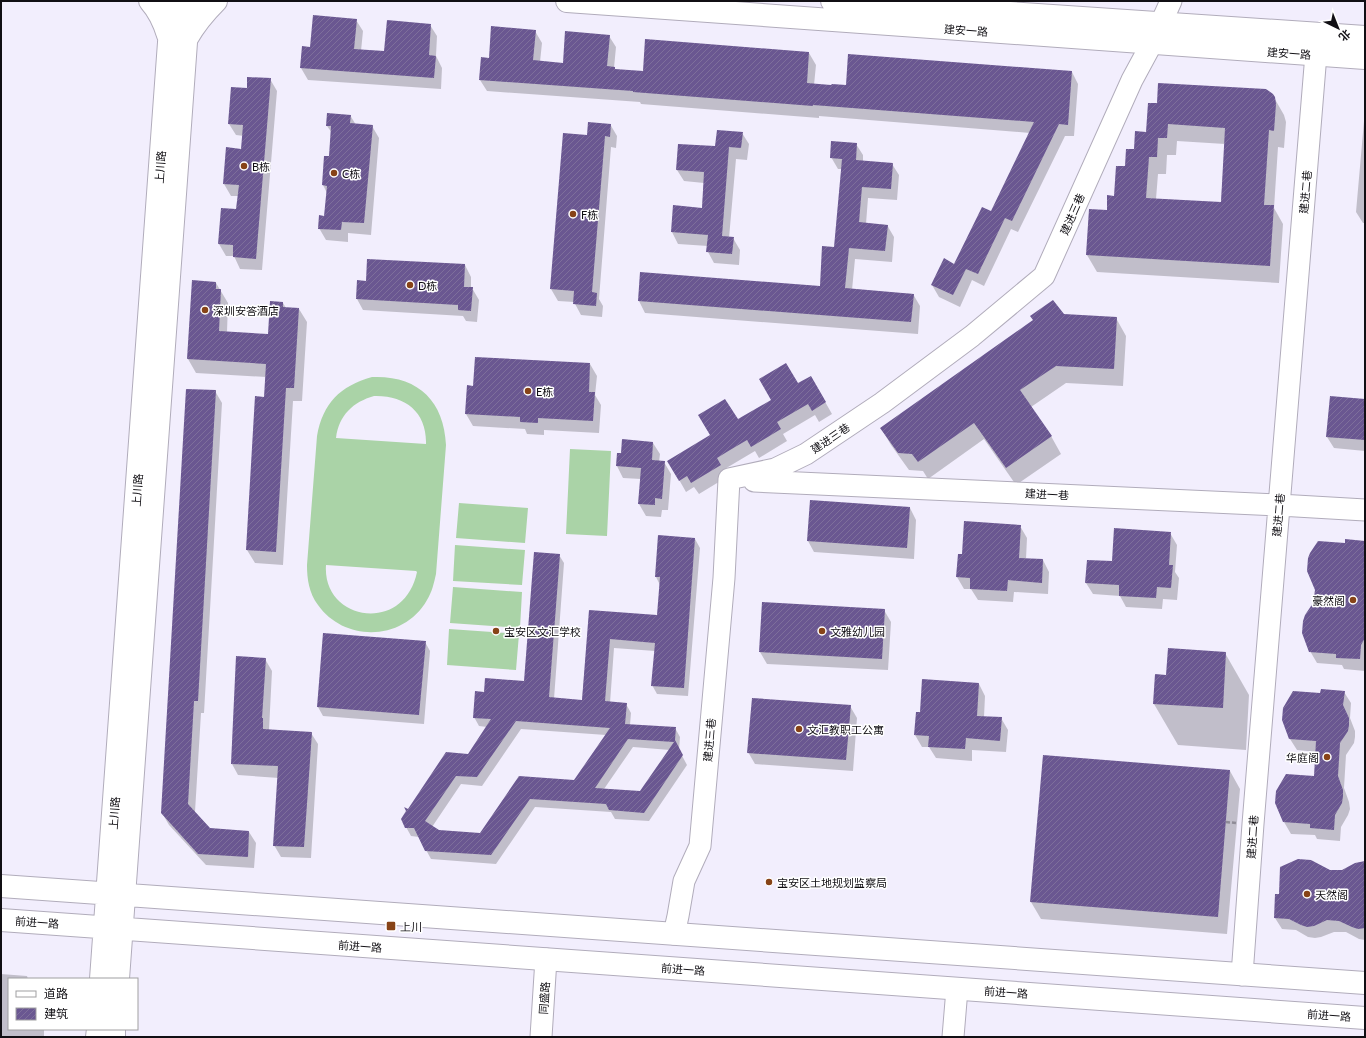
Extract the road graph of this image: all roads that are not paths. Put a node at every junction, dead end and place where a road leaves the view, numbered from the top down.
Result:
1 (150, 1) edge
2 (172, 1) edge
3 (189, 1) edge
4 (216, 1) edge
5 (567, 1) edge
6 (832, 1) edge
7 (1171, 1) edge
8 (640, 4) edge
9 (1161, 23) junction
10 (1365, 37) edge
11 (178, 40) junction
12 (1152, 43) junction
13 (1316, 54) junction
14 (1365, 58) edge
15 (729, 479) junction
16 (1279, 505) junction
17 (1365, 510) edge
18 (1, 886) edge
19 (116, 894) junction
20 (1, 920) edge
21 (113, 928) junction
22 (674, 934) junction
23 (546, 959) junction
24 (1242, 975) junction
25 (101, 978) edge
26 (118, 978) edge
27 (1365, 983) edge
28 (957, 989) junction
29 (1365, 1018) edge
30 (541, 1037) edge
31 (954, 1037) edge

1 - 11 main road
2 - 11 main road, 上川路
3 - 11 main road, 上川路
4 - 11 main road
5 - 8 main road, 建安一路
6 - 9 main road, 建安一路
7 - 9 street, 建进三巷
8 - 12 main road, 建安一路
9 - 10 main road, 建安一路
9 - 12 street, 建进三巷
11 - 19 main road, 上川路
12 - 13 main road, 建安一路
12 - 15 street, 建进三巷
13 - 14 main road, 建安一路
13 - 16 street, 建进二巷
15 - 16 street, 建进一巷
15 - 22 street, 建进三巷
16 - 17 street, 建进一巷
16 - 24 street, 建进二巷
18 - 19 main road
19 - 21 main road, 上川路
19 - 22 main road
20 - 21 main road, 前进一路
21 - 23 main road, 前进一路
21 - 25 main road, 上川路
21 - 26 main road, 上川路
22 - 24 main road
23 - 28 main road, 前进一路
23 - 30 street, 同盛路
24 - 27 main road
28 - 29 main road, 前进一路
28 - 31 street

